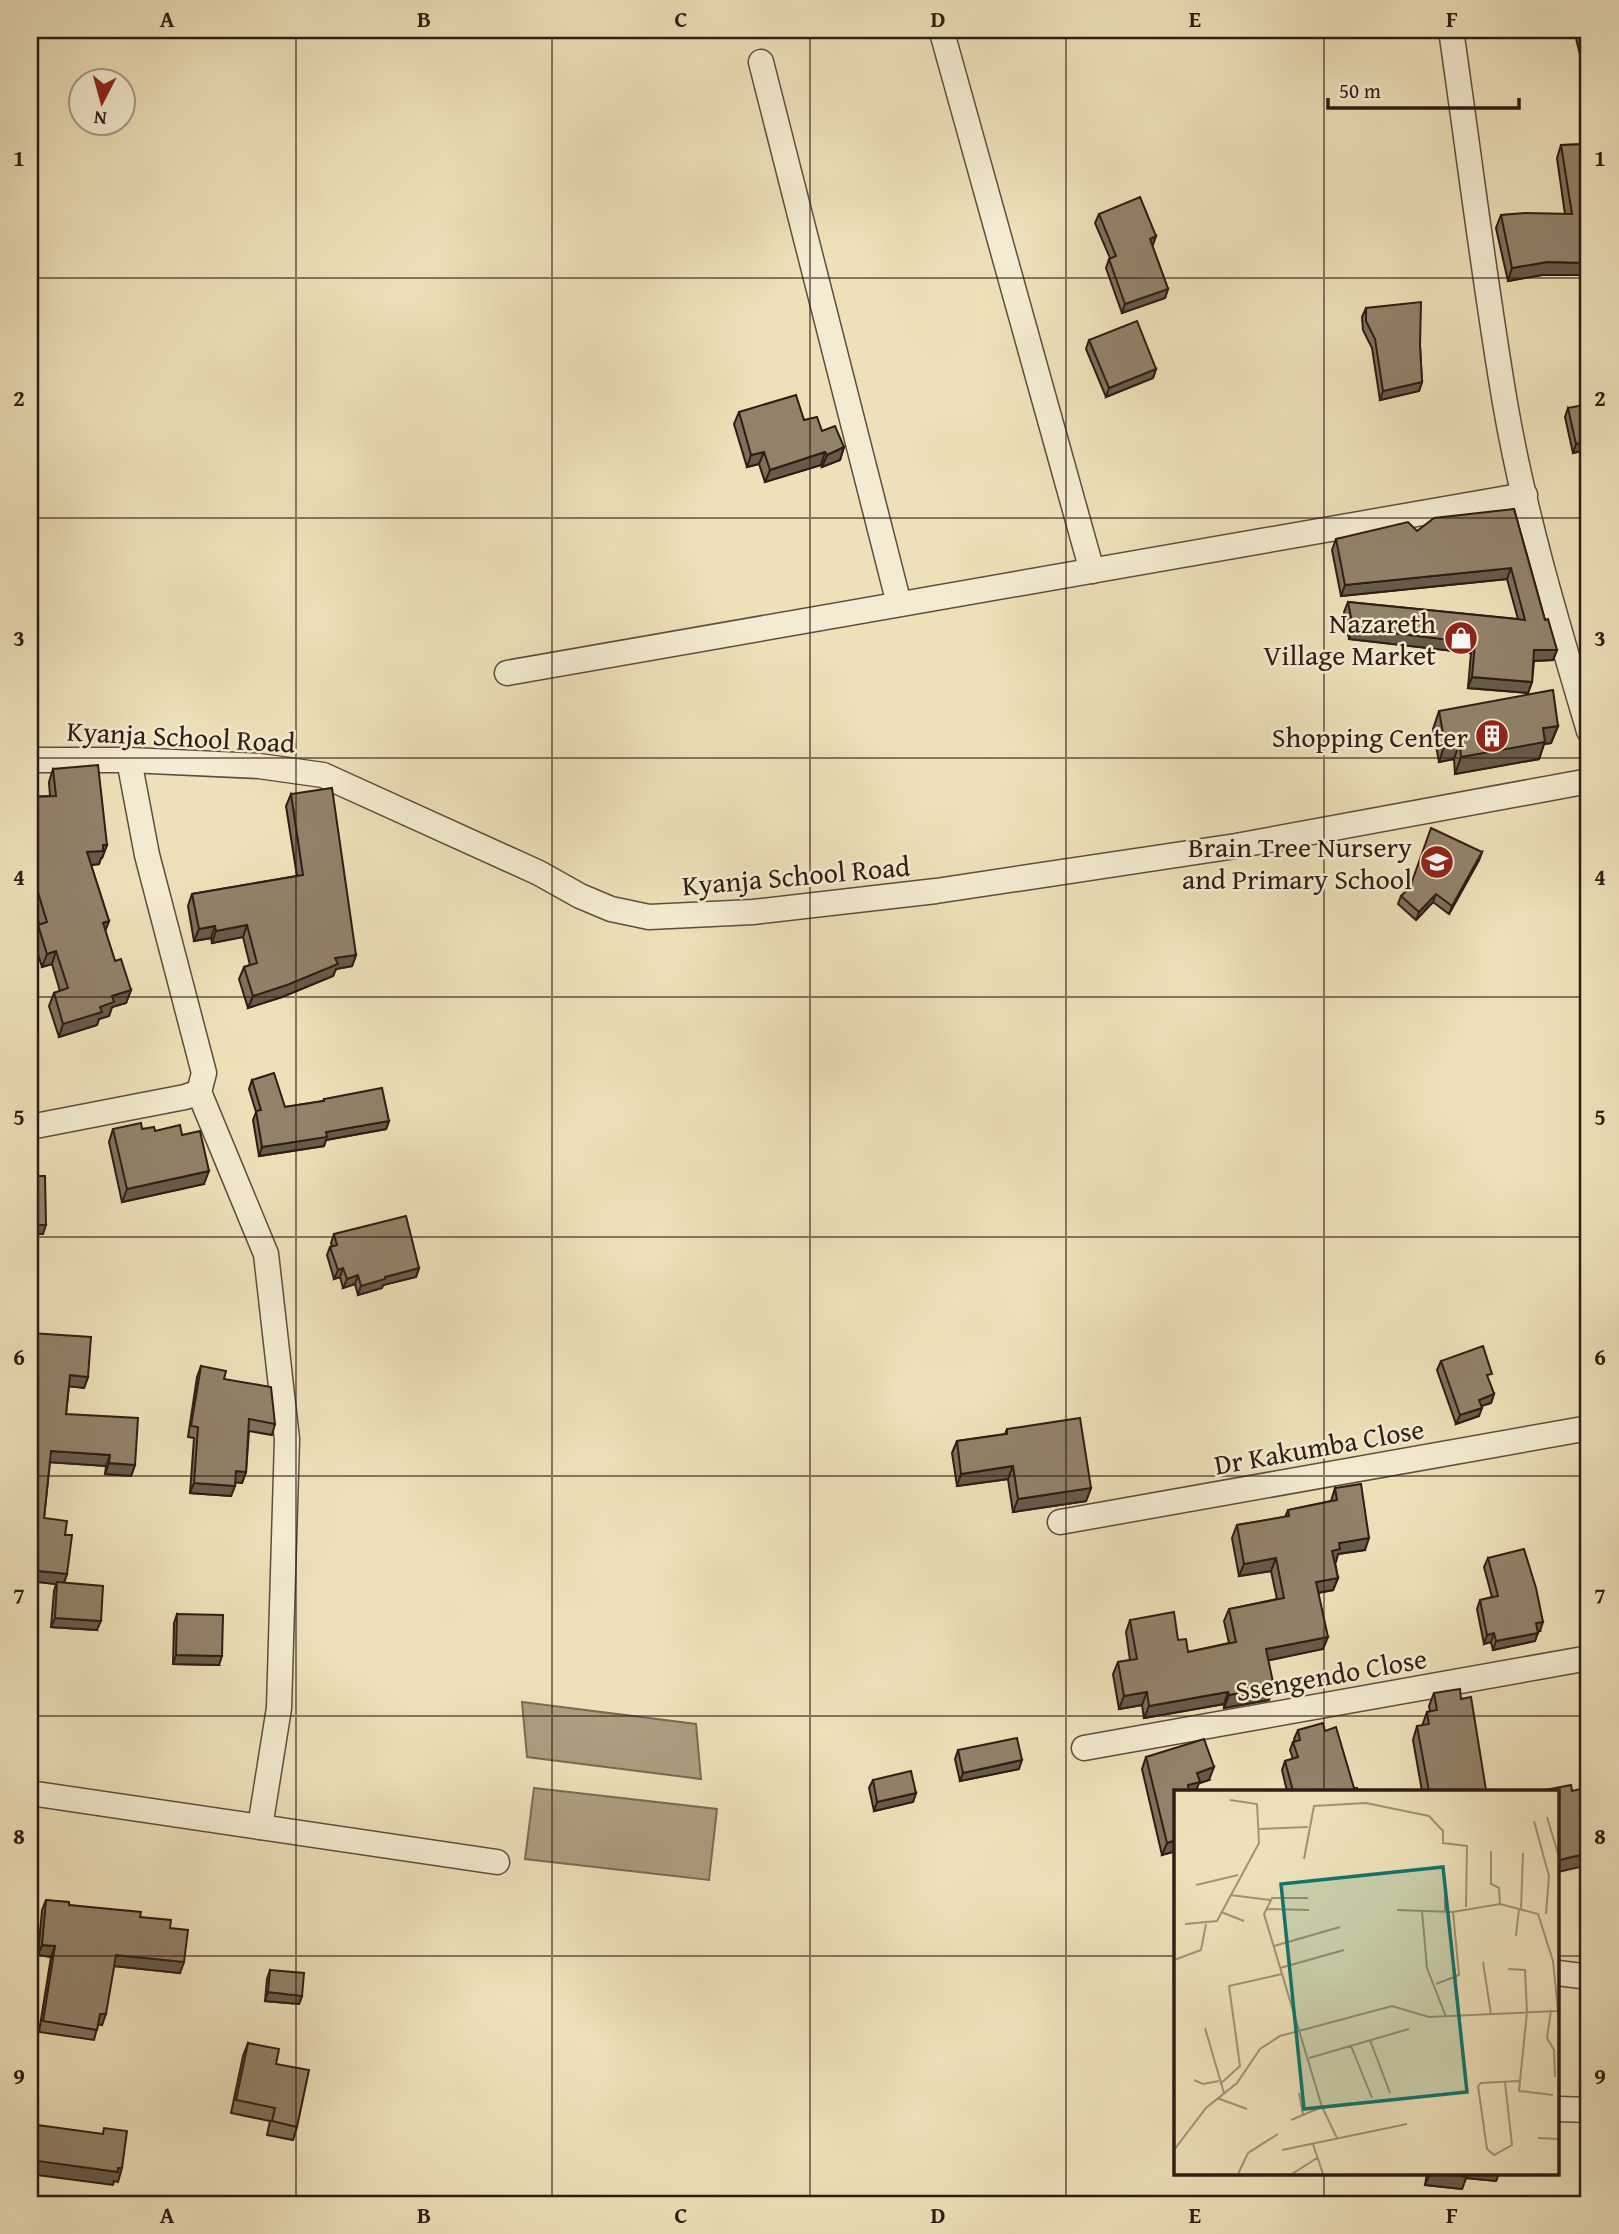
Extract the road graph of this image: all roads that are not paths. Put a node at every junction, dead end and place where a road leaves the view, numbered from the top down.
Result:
1 (1451, 30) edge
2 (943, 36) dead end
3 (761, 62) dead end
4 (1525, 495) junction
5 (1092, 571) junction
6 (900, 604) junction
7 (506, 673) dead end
8 (1589, 732) edge
9 (30, 760) edge
10 (129, 760) junction
11 (1589, 781) edge
12 (199, 1092) junction
13 (30, 1127) edge
14 (1589, 1428) edge
15 (1060, 1522) dead end
16 (1589, 1658) edge
17 (1084, 1748) dead end
18 (30, 1794) edge
19 (260, 1827) junction
20 (497, 1862) dead end
21 (1560, 1973) edge
22 (1589, 1977) edge
23 (1560, 2109) edge
24 (1589, 2110) edge

1 - 4 street
2 - 5 street
3 - 6 street
4 - 5 street
4 - 8 street
5 - 6 street
6 - 7 street
9 - 10 street, Kyanja School Road
10 - 11 street, Kyanja School Road
10 - 12 street
12 - 13 street
12 - 19 street
14 - 15 street, Dr Kakumba Close
16 - 17 street, Ssengendo Close
18 - 19 street
19 - 20 street
21 - 22 street
23 - 24 street

